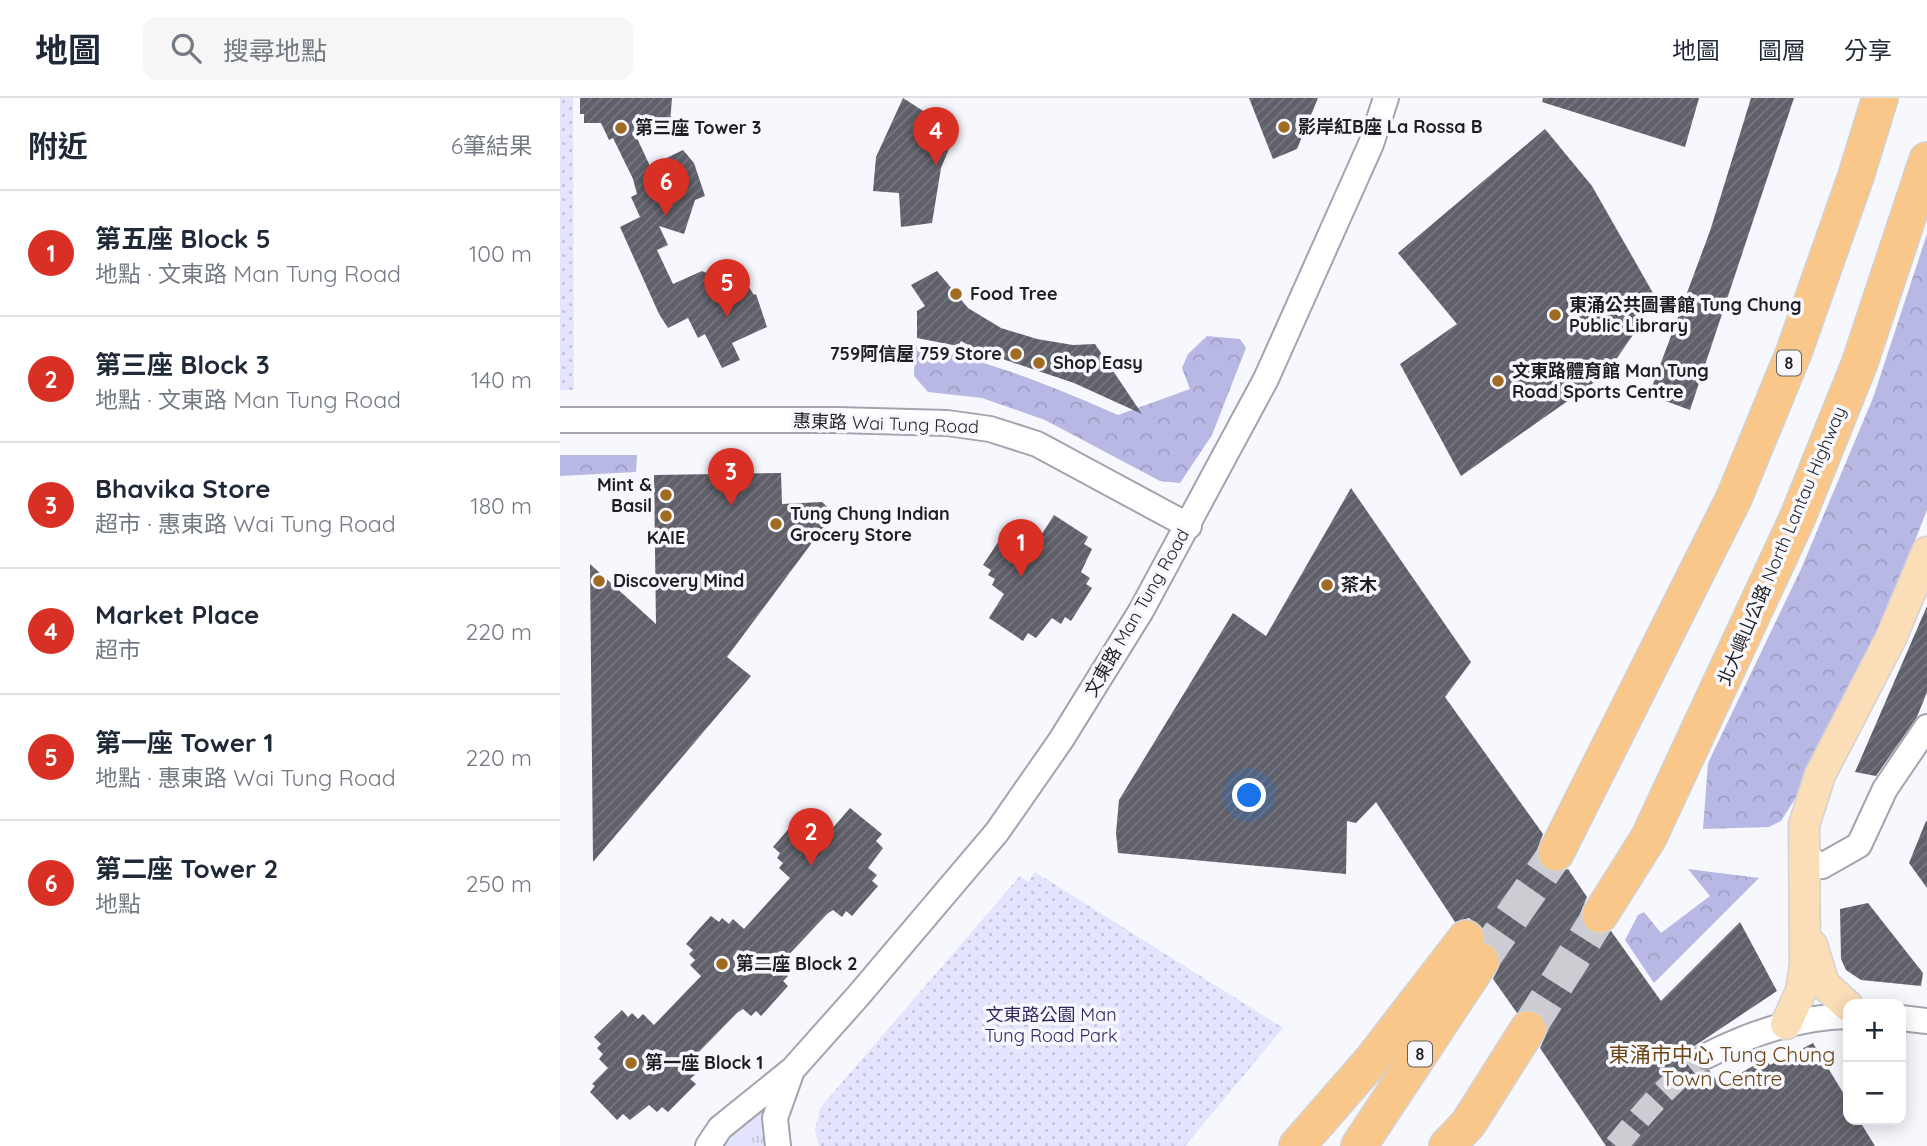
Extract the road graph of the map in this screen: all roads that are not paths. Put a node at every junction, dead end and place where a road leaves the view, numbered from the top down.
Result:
1 (1386, 98) edge
2 (1880, 98) edge
3 (1927, 160) edge
4 (560, 420) edge
5 (1189, 526) junction
6 (1927, 552) edge
7 (1927, 727) edge
8 (1550, 845) tunnel mouth
9 (1802, 854) junction
10 (1600, 915) tunnel mouth
11 (1805, 917) junction
12 (1843, 1001) edge
13 (1843, 1017) edge
14 (1906, 1019) edge
15 (1927, 1021) edge
16 (1786, 1024) junction
17 (1528, 1029) tunnel mouth
18 (1706, 1056) tunnel mouth
19 (793, 1069) junction
20 (1457, 1139) edge
21 (708, 1146) edge
22 (778, 1146) edge
23 (1297, 1146) edge
24 (1359, 1146) edge

1 - 5 street, 文東路 Man Tung Road
2 - 8 highway, 8
3 - 10 highway, 北大嶼山公路 North Lantau Highway
4 - 5 street, 惠東路 Wai Tung Road
5 - 19 street, 文東路 Man Tung Road
6 - 9 main road
7 - 9 street
9 - 11 main road
11 - 12 main road
11 - 16 main road
13 - 16 street
14 - 15 street
16 - 18 street
17 - 20 highway
19 - 21 street, 文東路 Man Tung Road
19 - 22 street, 文東路 Man Tung Road
23 - 24 highway, 8

